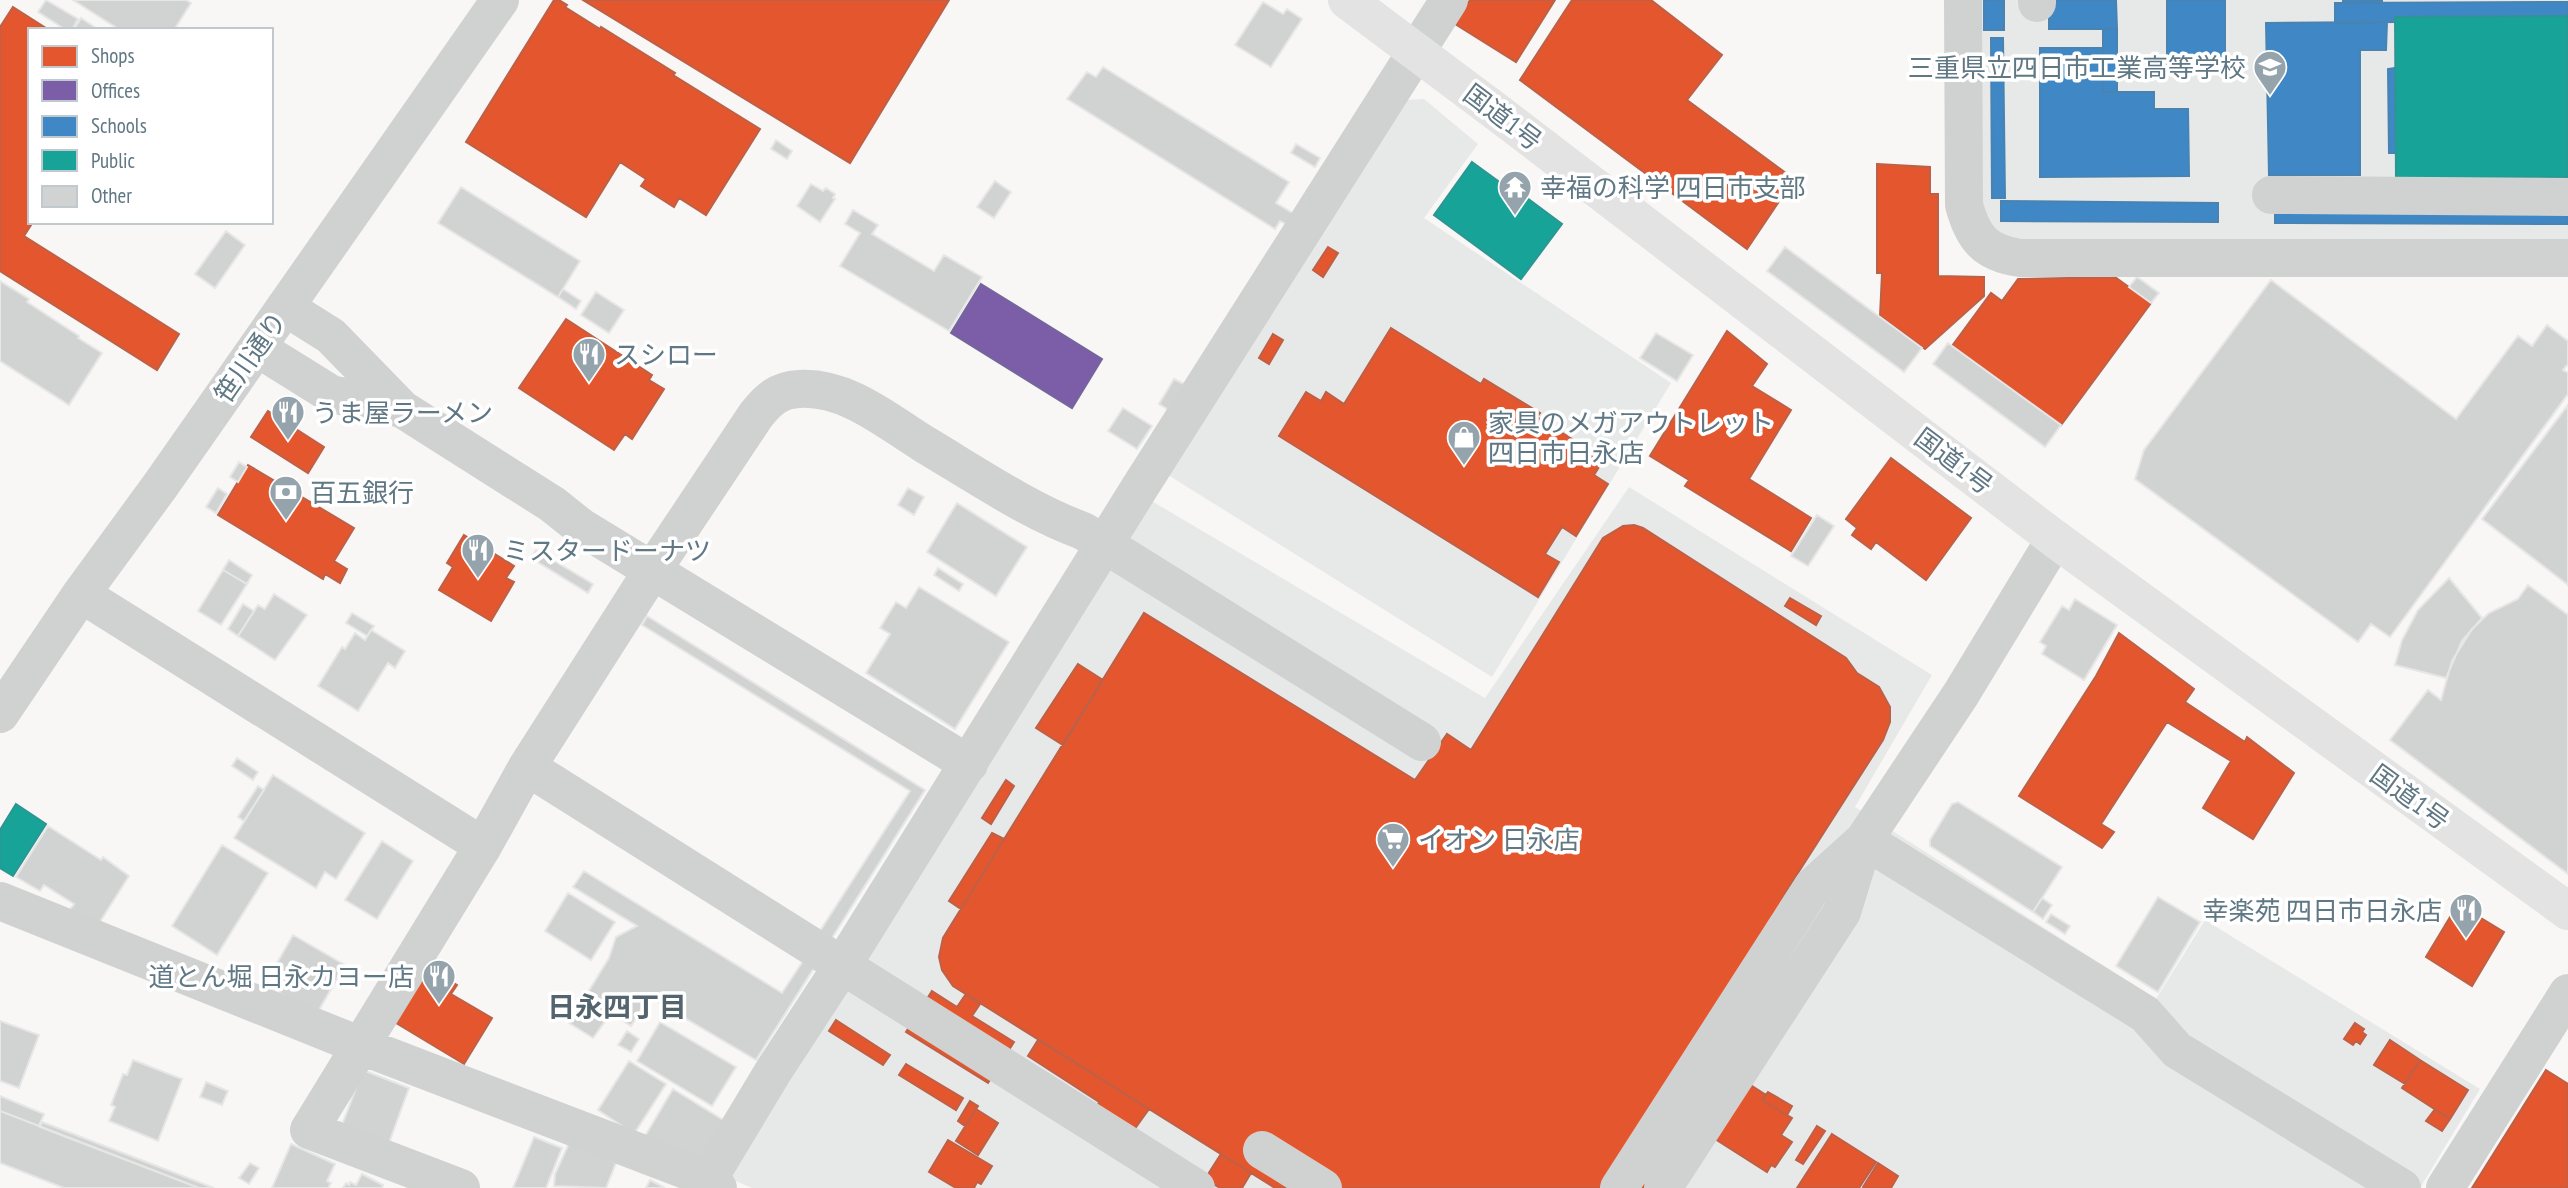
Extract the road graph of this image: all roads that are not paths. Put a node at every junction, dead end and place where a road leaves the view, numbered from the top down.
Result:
1 (499, 0) edge
2 (1347, 0) edge
3 (1449, 0) edge
4 (1963, 0) edge
5 (1417, 53) junction
6 (2271, 195) dead end
7 (2568, 197) edge
8 (2568, 258) edge
9 (285, 307) junction
10 (257, 348) junction
11 (402, 409) junction
12 (2055, 539) junction
13 (652, 571) junction
14 (81, 594) junction
15 (0, 713) edge
16 (1422, 742) dead end
17 (969, 764) junction
18 (527, 767) junction
19 (1864, 840) junction
20 (482, 846) junction
21 (0, 901) edge
22 (2568, 911) edge
23 (842, 966) junction
24 (2568, 993) edge
25 (359, 1045) junction
26 (1262, 1150) dead end
27 (702, 1183) edge
28 (1677, 1183) edge
29 (461, 1188) edge
30 (1196, 1188) edge
31 (1323, 1188) edge
32 (1619, 1188) edge
33 (2402, 1188) edge
34 (2445, 1188) edge

1 - 9 street, 笹川通り
2 - 5 highway, 国道1号
3 - 5 street
4 - 8 street
5 - 12 highway, 国道1号
5 - 17 street
6 - 7 street
9 - 10 street, 笹川通り
9 - 11 street
10 - 11 street
10 - 14 street, 笹川通り
11 - 13 street
12 - 19 street
12 - 22 highway, 国道1号
13 - 16 street
13 - 17 street
13 - 18 street
14 - 15 street, 笹川通り
14 - 20 street
17 - 23 street
18 - 20 street
18 - 23 street
19 - 28 street
19 - 32 street
19 - 33 street
20 - 25 street
21 - 25 street
23 - 27 street
23 - 30 street
24 - 34 street
25 - 27 street
25 - 29 street
26 - 31 street

